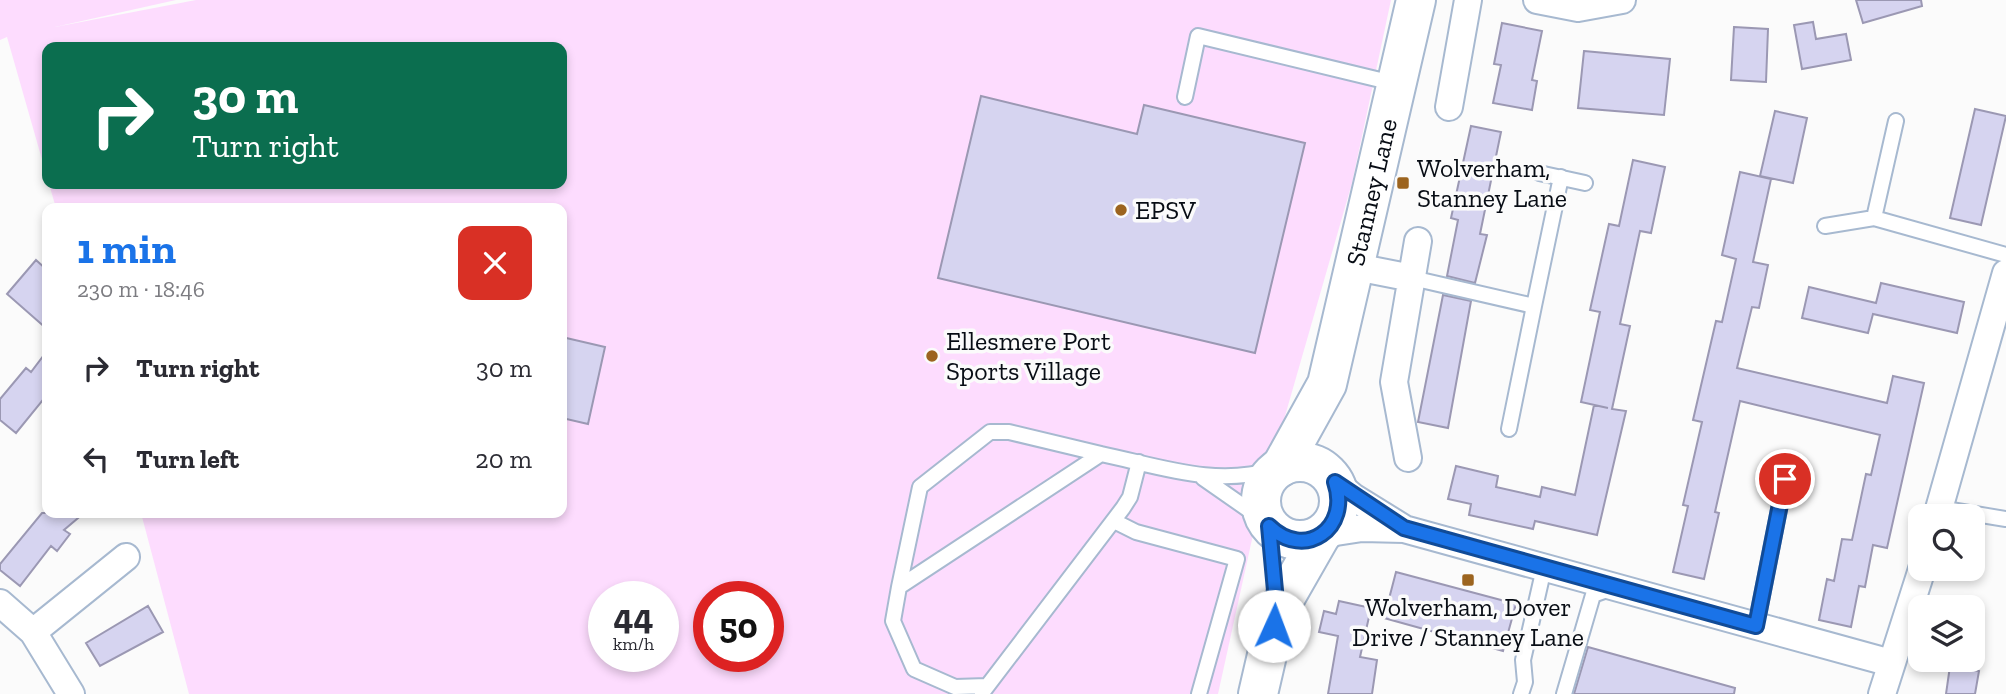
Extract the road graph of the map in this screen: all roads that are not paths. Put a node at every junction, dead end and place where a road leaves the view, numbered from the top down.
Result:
1 (1416, 0) edge
2 (1468, 0) edge
3 (1537, 0) edge
4 (1622, 0) edge
5 (1398, 85) junction
6 (1185, 97) dead end
7 (1449, 107) dead end
8 (1896, 121) dead end
9 (1539, 173) dead end
10 (1560, 177) junction
11 (1585, 183) dead end
12 (1874, 218) junction
13 (1825, 226) dead end
14 (1418, 241) dead end
15 (2006, 255) edge
16 (1356, 267) junction
17 (2006, 273) edge
18 (1412, 278) junction
19 (1534, 306) junction
20 (1326, 384) junction
21 (1509, 429) dead end
22 (1101, 454) junction
23 (1408, 458) dead end
24 (1139, 462) junction
25 (1279, 468) junction
26 (1202, 477) junction
27 (1785, 479) dead end
28 (1333, 480) junction
29 (1940, 504) edge
30 (1985, 517) edge
31 (2006, 519) edge
32 (1114, 521) junction
33 (1267, 524) junction
34 (1404, 528) junction
35 (1322, 534) junction
36 (126, 557) dead end
37 (1544, 568) junction
38 (1918, 581) edge
39 (899, 587) junction
40 (1614, 587) junction
41 (0, 603) edge
42 (1277, 612) junction
43 (1756, 626) junction
44 (33, 632) junction
45 (1891, 663) junction
46 (984, 690) edge
47 (71, 694) edge
48 (1199, 694) edge
49 (1258, 694) edge
50 (1521, 694) edge
51 (1564, 694) edge
52 (1881, 694) edge

1 - 5 main road, Stanney Lane
2 - 7 street
3 - 4 street
5 - 6 lane
5 - 16 main road, Stanney Lane
8 - 12 lane
9 - 10 lane
10 - 11 lane
10 - 19 lane
12 - 13 lane
12 - 15 lane
14 - 18 street
16 - 18 street
16 - 20 main road, Stanney Lane
17 - 29 street
18 - 19 lane
18 - 23 street
19 - 21 lane
20 - 25 main road, Stanney Lane
20 - 28 main road, Stanney Lane
22 - 24 lane
22 - 39 lane
22 - 39 lane
24 - 26 lane
24 - 32 lane
25 - 26 lane
25 - 28 main road
25 - 33 main road
26 - 33 lane
27 - 43 lane
28 - 34 street
28 - 35 main road
30 - 31 lane
32 - 46 lane
32 - 48 lane
33 - 35 main road
33 - 42 main road
34 - 35 street
34 - 37 street
35 - 42 main road
36 - 44 street
37 - 40 street
37 - 50 lane
38 - 45 street
39 - 46 lane
40 - 43 street
40 - 51 lane
41 - 44 street
42 - 49 main road
43 - 45 street
44 - 47 street
45 - 52 street

